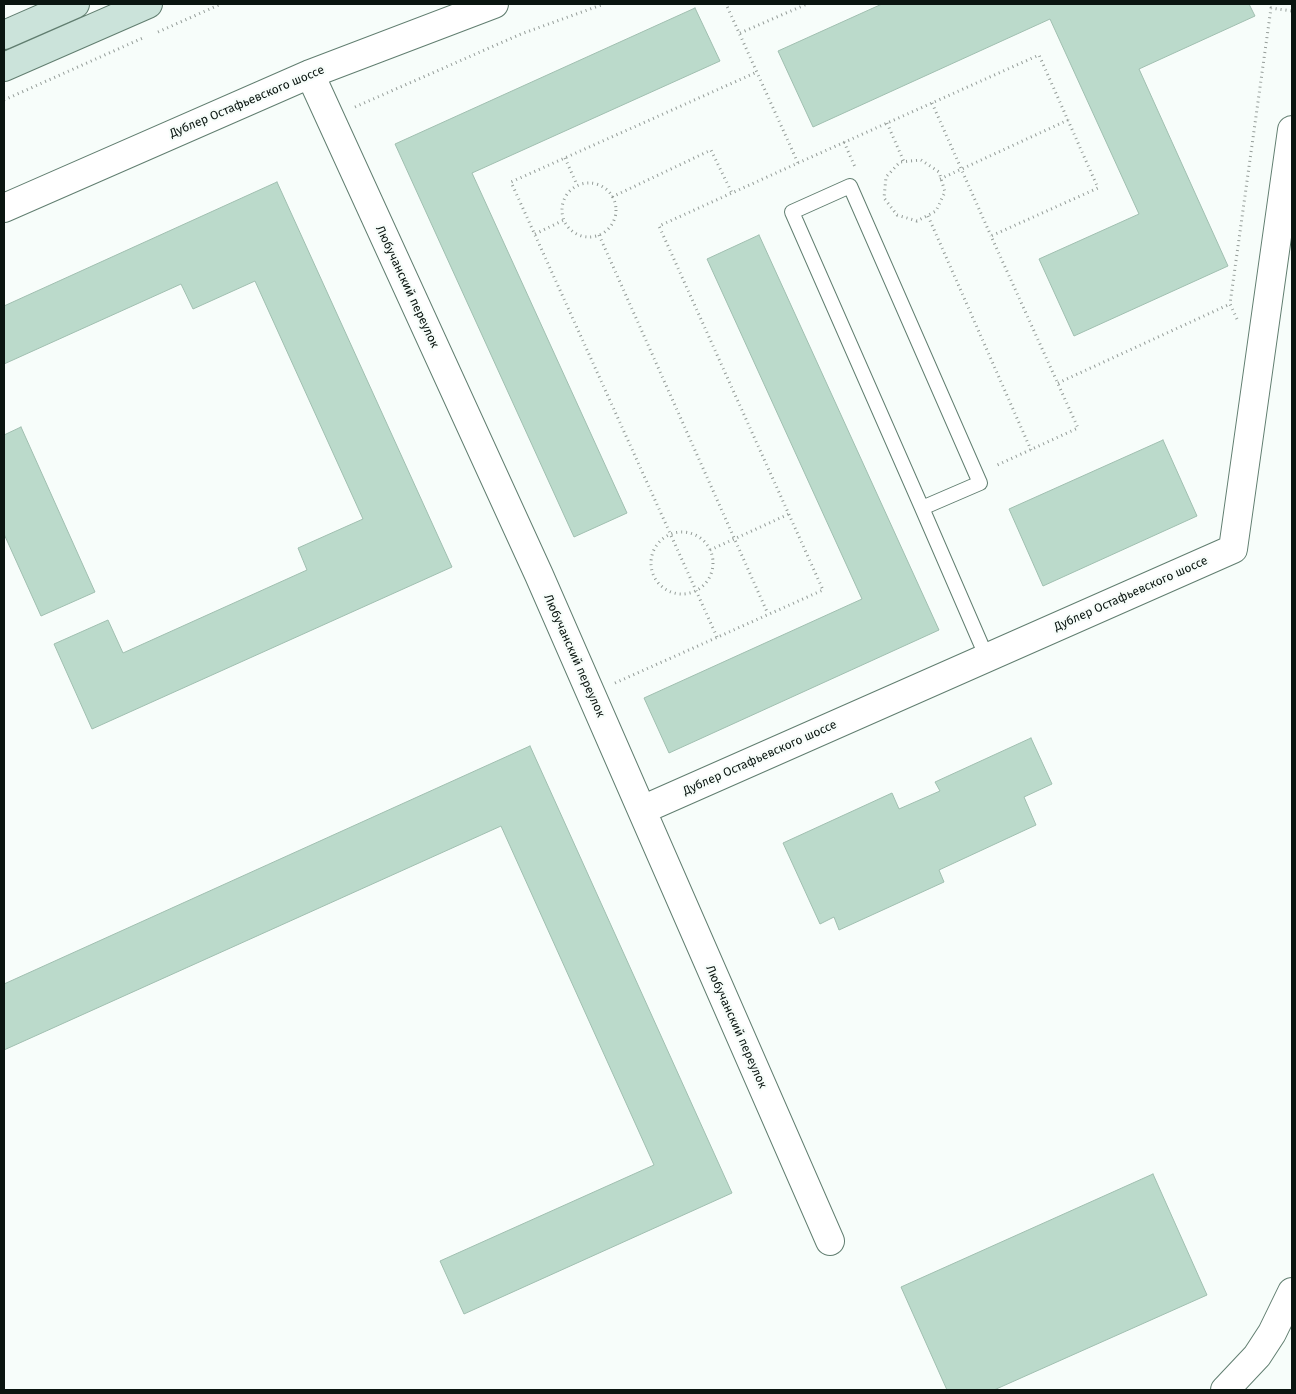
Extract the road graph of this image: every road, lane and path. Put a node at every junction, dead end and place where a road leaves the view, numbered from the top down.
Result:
1 (75, 4) edge
2 (148, 4) edge
3 (221, 4) edge
4 (494, 4) edge
5 (604, 4) edge
6 (726, 4) edge
7 (807, 4) edge
8 (1271, 6) edge
9 (1292, 11) edge
10 (158, 32) dead end
11 (740, 34) junction
12 (4, 35) edge
13 (149, 36) dead end
14 (4, 67) edge
15 (757, 72) junction
16 (310, 74) junction
17 (4, 100) edge
18 (932, 103) junction
19 (330, 117) junction
20 (1068, 120) junction
21 (887, 123) junction
22 (1292, 130) edge
23 (565, 158) junction
24 (904, 162) junction
25 (798, 163) junction
26 (962, 169) junction
27 (940, 179) junction
28 (576, 185) junction
29 (732, 193) junction
30 (612, 197) junction
31 (4, 208) edge
32 (928, 216) junction
33 (564, 220) junction
34 (535, 234) junction
35 (599, 235) junction
36 (992, 236) junction
37 (1230, 304) junction
38 (1238, 321) dead end
39 (1058, 383) junction
40 (1031, 450) junction
41 (976, 474) junction
42 (922, 508) junction
43 (789, 514) junction
44 (670, 534) junction
45 (734, 539) junction
46 (710, 550) junction
47 (696, 591) junction
48 (768, 614) junction
49 (716, 637) junction
50 (987, 658) junction
51 (591, 694) junction
52 (642, 810) junction
53 (830, 1241) dead end
54 (1292, 1292) edge
55 (1226, 1390) edge

1 - 12 main road
2 - 14 main road
3 - 10 path
4 - 16 street, Дублер Остафьевского шоссе
5 - 19 path
6 - 11 path
7 - 11 path
8 - 9 path
8 - 37 path
11 - 15 path
13 - 17 path
15 - 23 path
15 - 25 path
16 - 19 street, Любучанский переулок
16 - 31 street, Дублер Остафьевского шоссе
18 - 20 path
18 - 21 path
18 - 26 path
19 - 51 street, Любучанский переулок
20 - 26 path
20 - 36 path
21 - 24 path
21 - 25 path
22 - 50 street, Дублер Остафьевского шоссе
23 - 28 path
23 - 34 path
24 - 27 path
24 - 32 path
25 - 29 path
26 - 27 path
26 - 36 path
27 - 32 path
28 - 30 path
28 - 33 path
29 - 30 path
29 - 43 path
30 - 35 path
32 - 40 path
33 - 34 path
33 - 35 path
34 - 44 path
35 - 45 path
36 - 39 path
37 - 38 path
37 - 39 path
39 - 40 path
40 - 41 path
41 - 42 lane
41 - 42 lane
42 - 50 lane
43 - 45 path
43 - 48 path
44 - 46 path
44 - 47 path
44 - 47 path
45 - 46 path
45 - 48 path
46 - 47 path
47 - 49 path
48 - 49 path
49 - 51 path
50 - 52 street, Дублер Остафьевского шоссе
51 - 52 street, Любучанский переулок
52 - 53 street, Любучанский переулок
54 - 55 street

